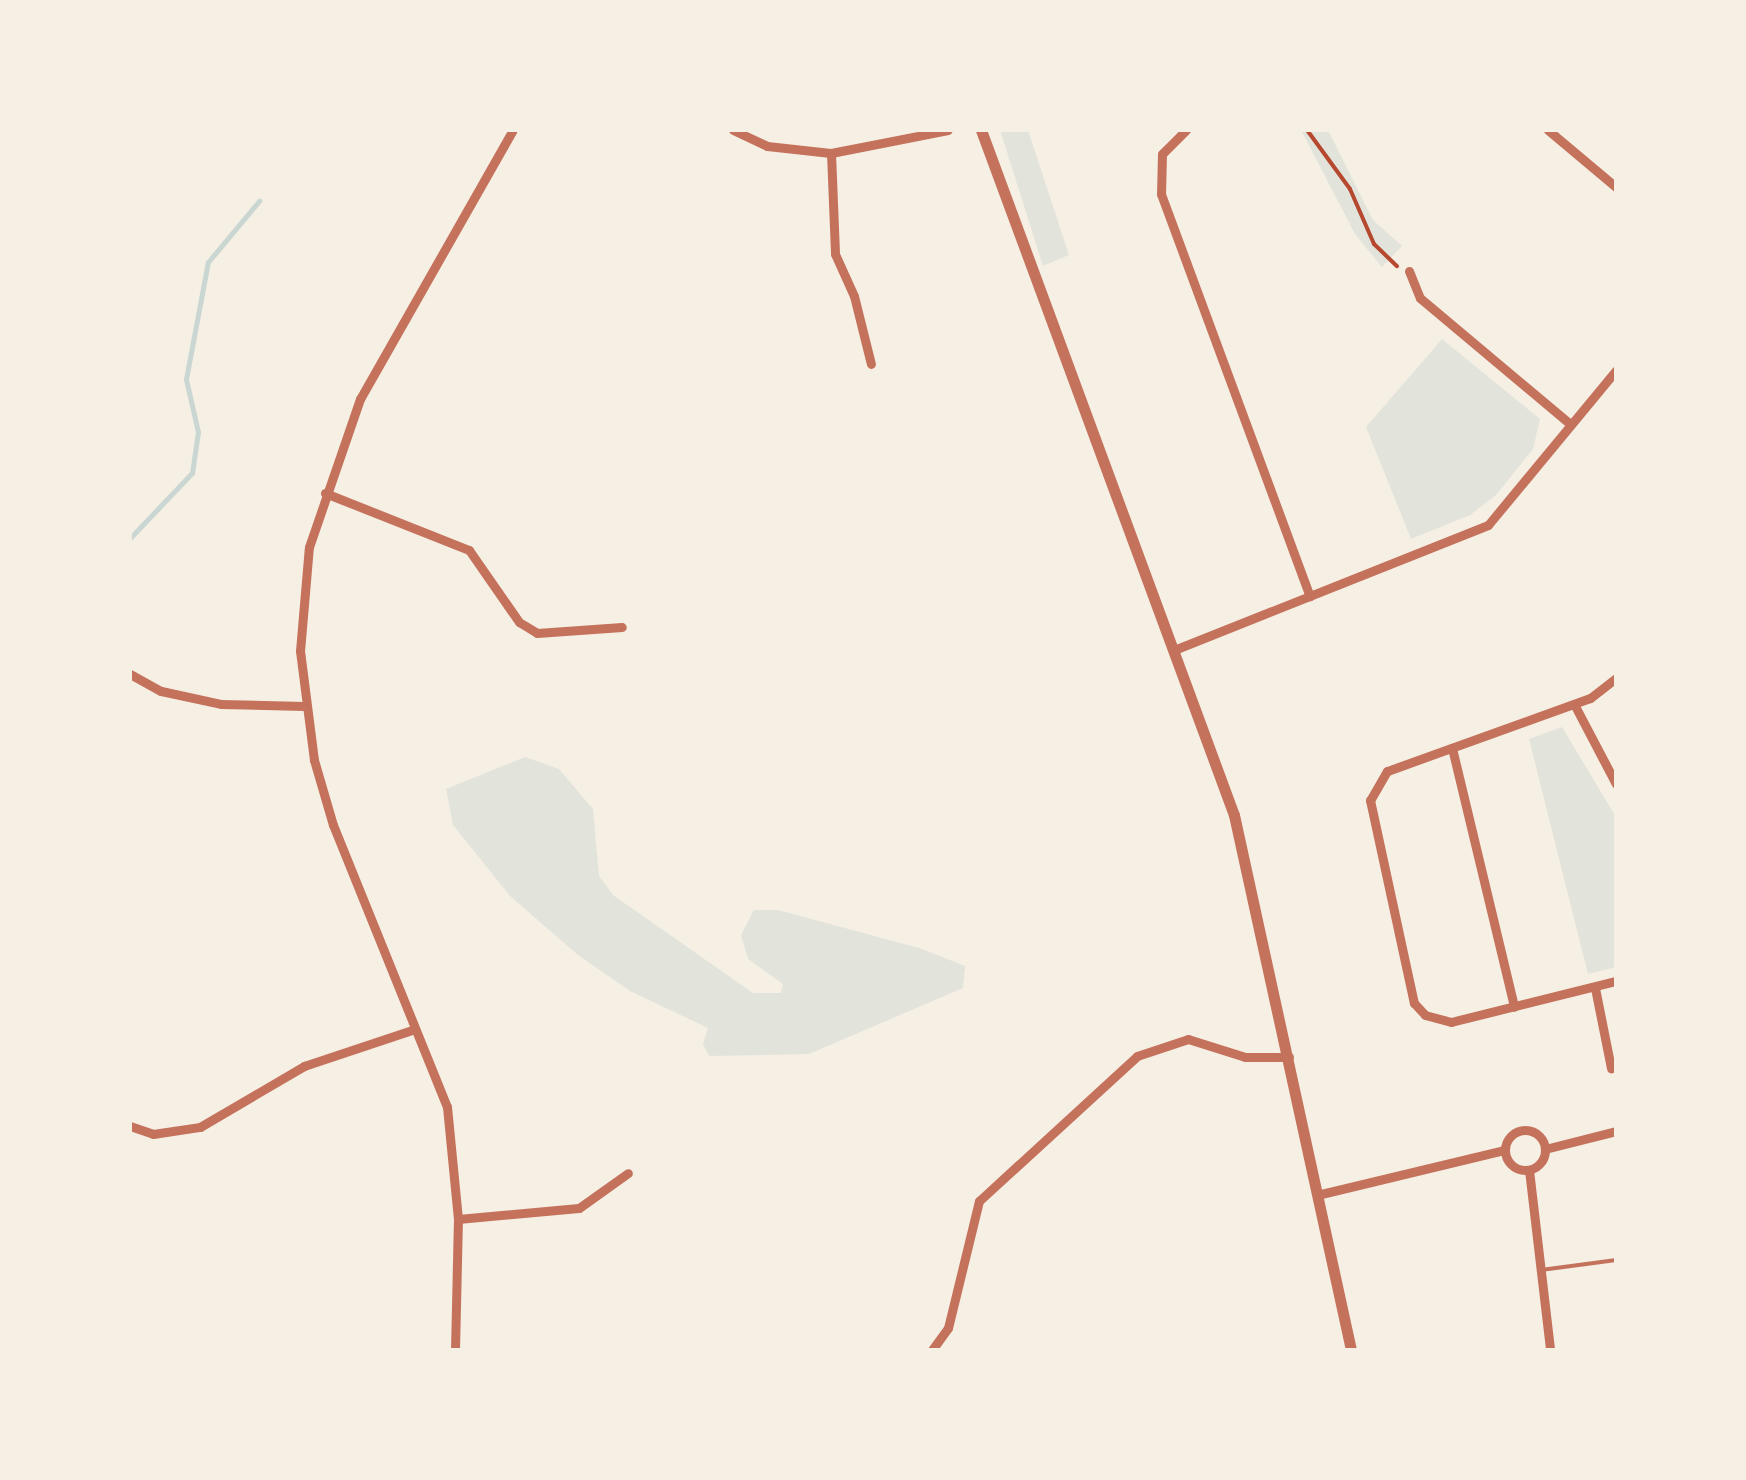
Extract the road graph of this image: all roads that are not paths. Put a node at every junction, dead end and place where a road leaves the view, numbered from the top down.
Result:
1 (513, 130) edge
2 (733, 130) edge
3 (948, 130) edge
4 (981, 130) edge
5 (1186, 130) edge
6 (1548, 130) edge
7 (831, 154) junction
8 (1616, 187) edge
9 (1409, 271) road end
10 (871, 364) dead end
11 (1616, 370) edge
12 (1570, 424) junction
13 (325, 493) junction
14 (1310, 596) junction
15 (622, 627) dead end
16 (1174, 650) junction
17 (130, 674) edge
18 (1616, 678) edge
19 (1574, 704) junction
20 (304, 706) junction
21 (1452, 748) junction
22 (1616, 784) edge
23 (1616, 981) edge
24 (1595, 988) junction
25 (1514, 1006) junction
26 (415, 1029) junction
27 (1288, 1057) junction
28 (1611, 1068) dead end
29 (130, 1126) edge
30 (1616, 1131) edge
31 (1545, 1149) junction
32 (1504, 1150) junction
33 (1529, 1170) junction
34 (628, 1174) dead end
35 (1318, 1195) junction
36 (458, 1220) junction
37 (1616, 1260) edge
38 (1539, 1270) junction
39 (455, 1350) edge
40 (932, 1350) edge
41 (1351, 1350) edge
42 (1550, 1350) edge

1 - 13 street
2 - 7 street
3 - 7 street
4 - 16 street
5 - 14 street
6 - 8 street
7 - 10 street
9 - 12 street
11 - 12 street
12 - 14 street
13 - 15 street
13 - 20 street
14 - 16 street
16 - 27 street
17 - 20 street
18 - 19 street
19 - 21 street
19 - 22 street
20 - 26 street
21 - 25 street
21 - 25 street
23 - 24 street
24 - 25 street
24 - 28 street
26 - 29 street
26 - 36 street
27 - 35 street
27 - 40 street
30 - 31 street
31 - 32 street
31 - 33 street
32 - 33 street
32 - 35 street
33 - 38 street
34 - 36 street
35 - 41 street
36 - 39 street
37 - 38 lane
38 - 42 street

